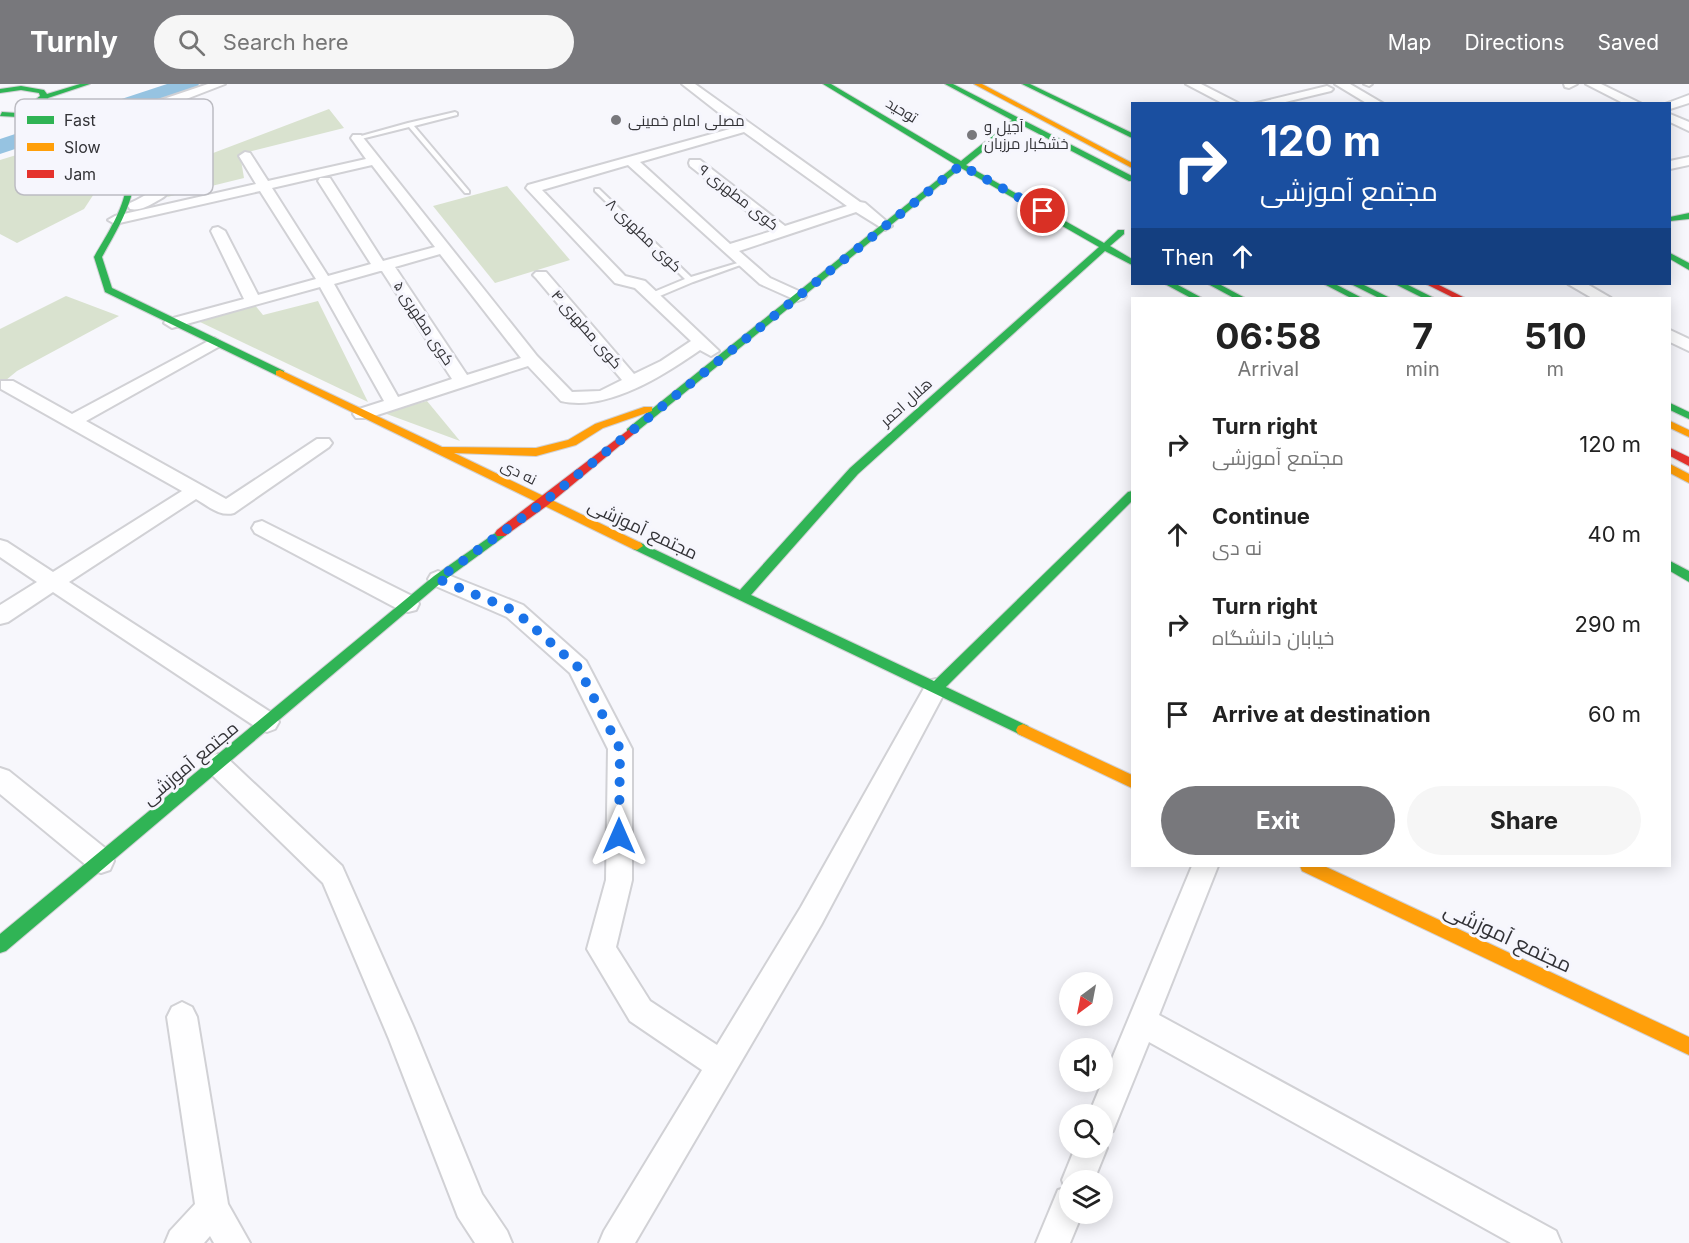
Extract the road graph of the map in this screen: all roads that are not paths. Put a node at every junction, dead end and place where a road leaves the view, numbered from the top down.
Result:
1 (56, 84) edge
2 (87, 84) edge
3 (219, 84) edge
4 (688, 84) edge
5 (826, 84) edge
6 (948, 84) edge
7 (977, 84) edge
8 (998, 84) edge
9 (1025, 84) edge
10 (1192, 84) edge
11 (1341, 84) edge
12 (1592, 84) edge
13 (1626, 84) edge
14 (30, 88) junction
15 (1276, 88) dead end
16 (1327, 89) dead end
17 (1604, 89) junction
18 (0, 91) edge
19 (44, 97) junction
20 (1293, 97) junction
21 (41, 99) edge
22 (175, 99) edge
23 (1689, 99) edge
24 (1229, 102) edge
25 (1269, 102) edge
26 (1374, 102) edge
27 (1632, 102) edge
28 (1671, 105) edge
29 (455, 114) dead end
30 (1018, 118) junction
31 (1671, 118) edge
32 (410, 124) junction
33 (1689, 127) edge
34 (746, 128) junction
35 (1131, 134) edge
36 (357, 138) joint
37 (1131, 147) edge
38 (245, 156) dead end
39 (373, 160) junction
40 (630, 160) junction
41 (1689, 161) edge
42 (695, 163) dead end
43 (961, 165) junction
44 (1131, 165) edge
45 (1671, 165) edge
46 (1131, 178) edge
47 (325, 181) dead end
48 (263, 186) junction
49 (597, 189) dead end
50 (468, 192) dead end
51 (127, 195) edge
52 (159, 195) edge
53 (860, 206) junction
54 (1689, 209) edge
55 (1671, 213) edge
56 (117, 216) junction
57 (1689, 216) edge
58 (1671, 219) edge
59 (885, 226) junction
60 (218, 231) dead end
61 (783, 232) junction
62 (1121, 232) edge
63 (1104, 245) junction
64 (443, 249) junction
65 (728, 250) junction
66 (1671, 257) edge
67 (1131, 261) edge
68 (743, 263) junction
69 (383, 266) junction
70 (1671, 267) edge
71 (1689, 267) edge
72 (541, 275) dead end
73 (1689, 276) edge
74 (690, 280) junction
75 (325, 282) junction
76 (1172, 285) edge
77 (1215, 285) edge
78 (1358, 285) edge
79 (1402, 285) edge
80 (1433, 285) edge
81 (1578, 285) edge
82 (652, 296) junction
83 (798, 296) junction
84 (1195, 297) edge
85 (1238, 297) edge
86 (1382, 297) edge
87 (1427, 297) edge
88 (1458, 297) edge
89 (1601, 297) edge
90 (253, 301) junction
91 (172, 323) junction
92 (1671, 337) edge
93 (700, 342) junction
94 (214, 343) junction
95 (1689, 347) edge
96 (1671, 354) edge
97 (721, 359) junction
98 (531, 360) junction
99 (462, 381) junction
100 (633, 382) junction
101 (7, 385) dead end
102 (669, 401) junction
103 (394, 404) junction
104 (1671, 407) edge
105 (362, 414) junction
106 (1689, 416) edge
107 (73, 422) junction
108 (1671, 425) edge
109 (1689, 434) edge
110 (323, 443) dead end
111 (433, 449) junction
112 (1671, 453) edge
113 (1689, 462) edge
114 (1671, 469) edge
115 (1689, 480) edge
116 (197, 490) junction
117 (1131, 496) edge
118 (544, 502) junction
119 (262, 528) dead end
120 (0, 547) edge
121 (1671, 566) edge
122 (1689, 577) edge
123 (438, 579) junction
124 (54, 582) junction
125 (742, 596) junction
126 (408, 604) junction
127 (0, 616) edge
128 (936, 688) junction
129 (267, 722) junction
130 (217, 764) junction
131 (0, 779) edge
132 (1131, 782) edge
133 (101, 861) junction
134 (1205, 867) edge
135 (1310, 867) edge
136 (0, 945) edge
137 (182, 1017) dead end
138 (1142, 1022) junction
139 (1689, 1046) edge
140 (722, 1066) junction
141 (1109, 1104) edge
142 (212, 1209) junction
143 (1062, 1224) edge
144 (1055, 1242) edge
145 (182, 1243) edge
146 (233, 1243) edge
147 (495, 1243) edge
148 (616, 1243) edge
149 (1544, 1243) edge

1 - 14 street
2 - 19 street
3 - 22 street
4 - 34 street
5 - 43 street, توحید
6 - 30 street
7 - 44 street
8 - 37 street
9 - 35 street
10 - 24 street
11 - 26 street
12 - 17 street
13 - 17 street
14 - 18 street
14 - 19 street
15 - 20 street
16 - 20 street
17 - 27 street
19 - 21 street
20 - 25 street
23 - 28 street
29 - 32 lane
30 - 43 street, نه دی
30 - 46 street
31 - 33 street
32 - 36 lane
32 - 50 lane
34 - 40 street
34 - 53 street
36 - 39 street
38 - 48 street
39 - 48 street
39 - 64 street
40 - 65 street
40 - 82 street
41 - 45 street
42 - 61 street, کوی مطهری ۹
43 - 59 street, نه دی
43 - 63 street, توحید
47 - 69 street, کوی مطهری ۵
48 - 56 street
48 - 75 street
49 - 74 lane, کوی مطهری ۸
51 - 56 street, نه دی
52 - 56 street
53 - 59 street
53 - 61 street
54 - 55 street
56 - 91 street, نه دی
57 - 58 street
59 - 83 street, نه دی
60 - 90 street
61 - 65 street
62 - 63 street, هلال احمر
63 - 67 street, توحید
63 - 125 street, هلال احمر
64 - 69 street
64 - 98 street
65 - 68 street
66 - 71 street
68 - 74 lane
68 - 83 street
69 - 75 street
69 - 99 street, کوی مطهری ۵
70 - 73 street
72 - 100 street, کوی مطهری ۴
74 - 82 lane
75 - 90 street
75 - 103 street
76 - 84 street
77 - 85 street
78 - 86 street
79 - 87 street
80 - 88 street
81 - 89 street
82 - 93 street
83 - 97 street, نه دی
90 - 91 street
91 - 94 street, نه دی
92 - 95 street
93 - 97 street
93 - 100 street
94 - 105 street, نه دی
94 - 107 street
95 - 96 street
97 - 102 street, نه دی
98 - 99 street
98 - 100 street
99 - 103 street
101 - 107 street
102 - 111 street
102 - 118 street, نه دی
103 - 105 street
104 - 106 street
105 - 111 street, نه دی
107 - 116 street
108 - 109 street
110 - 116 street
111 - 118 street, نه دی
112 - 113 street
114 - 115 street
116 - 124 street
117 - 128 street
118 - 123 street, مجتمع آموزشی
118 - 125 street, مجتمع آموزشی
119 - 126 street
120 - 124 street
121 - 122 street
123 - 126 street, مجتمع آموزشی
123 - 140 street
124 - 127 street
124 - 129 street
125 - 128 street, مجتمع آموزشی
126 - 129 street, مجتمع آموزشی
128 - 132 street, مجتمع آموزشی
128 - 140 street
129 - 130 street, مجتمع آموزشی
130 - 133 street, مجتمع آموزشی
130 - 147 street
131 - 133 street
133 - 136 street, مجتمع آموزشی
134 - 138 street
135 - 139 street, مجتمع آموزشی
137 - 142 street
138 - 141 street
138 - 149 street
140 - 148 street
142 - 145 street
142 - 146 street
143 - 144 street

